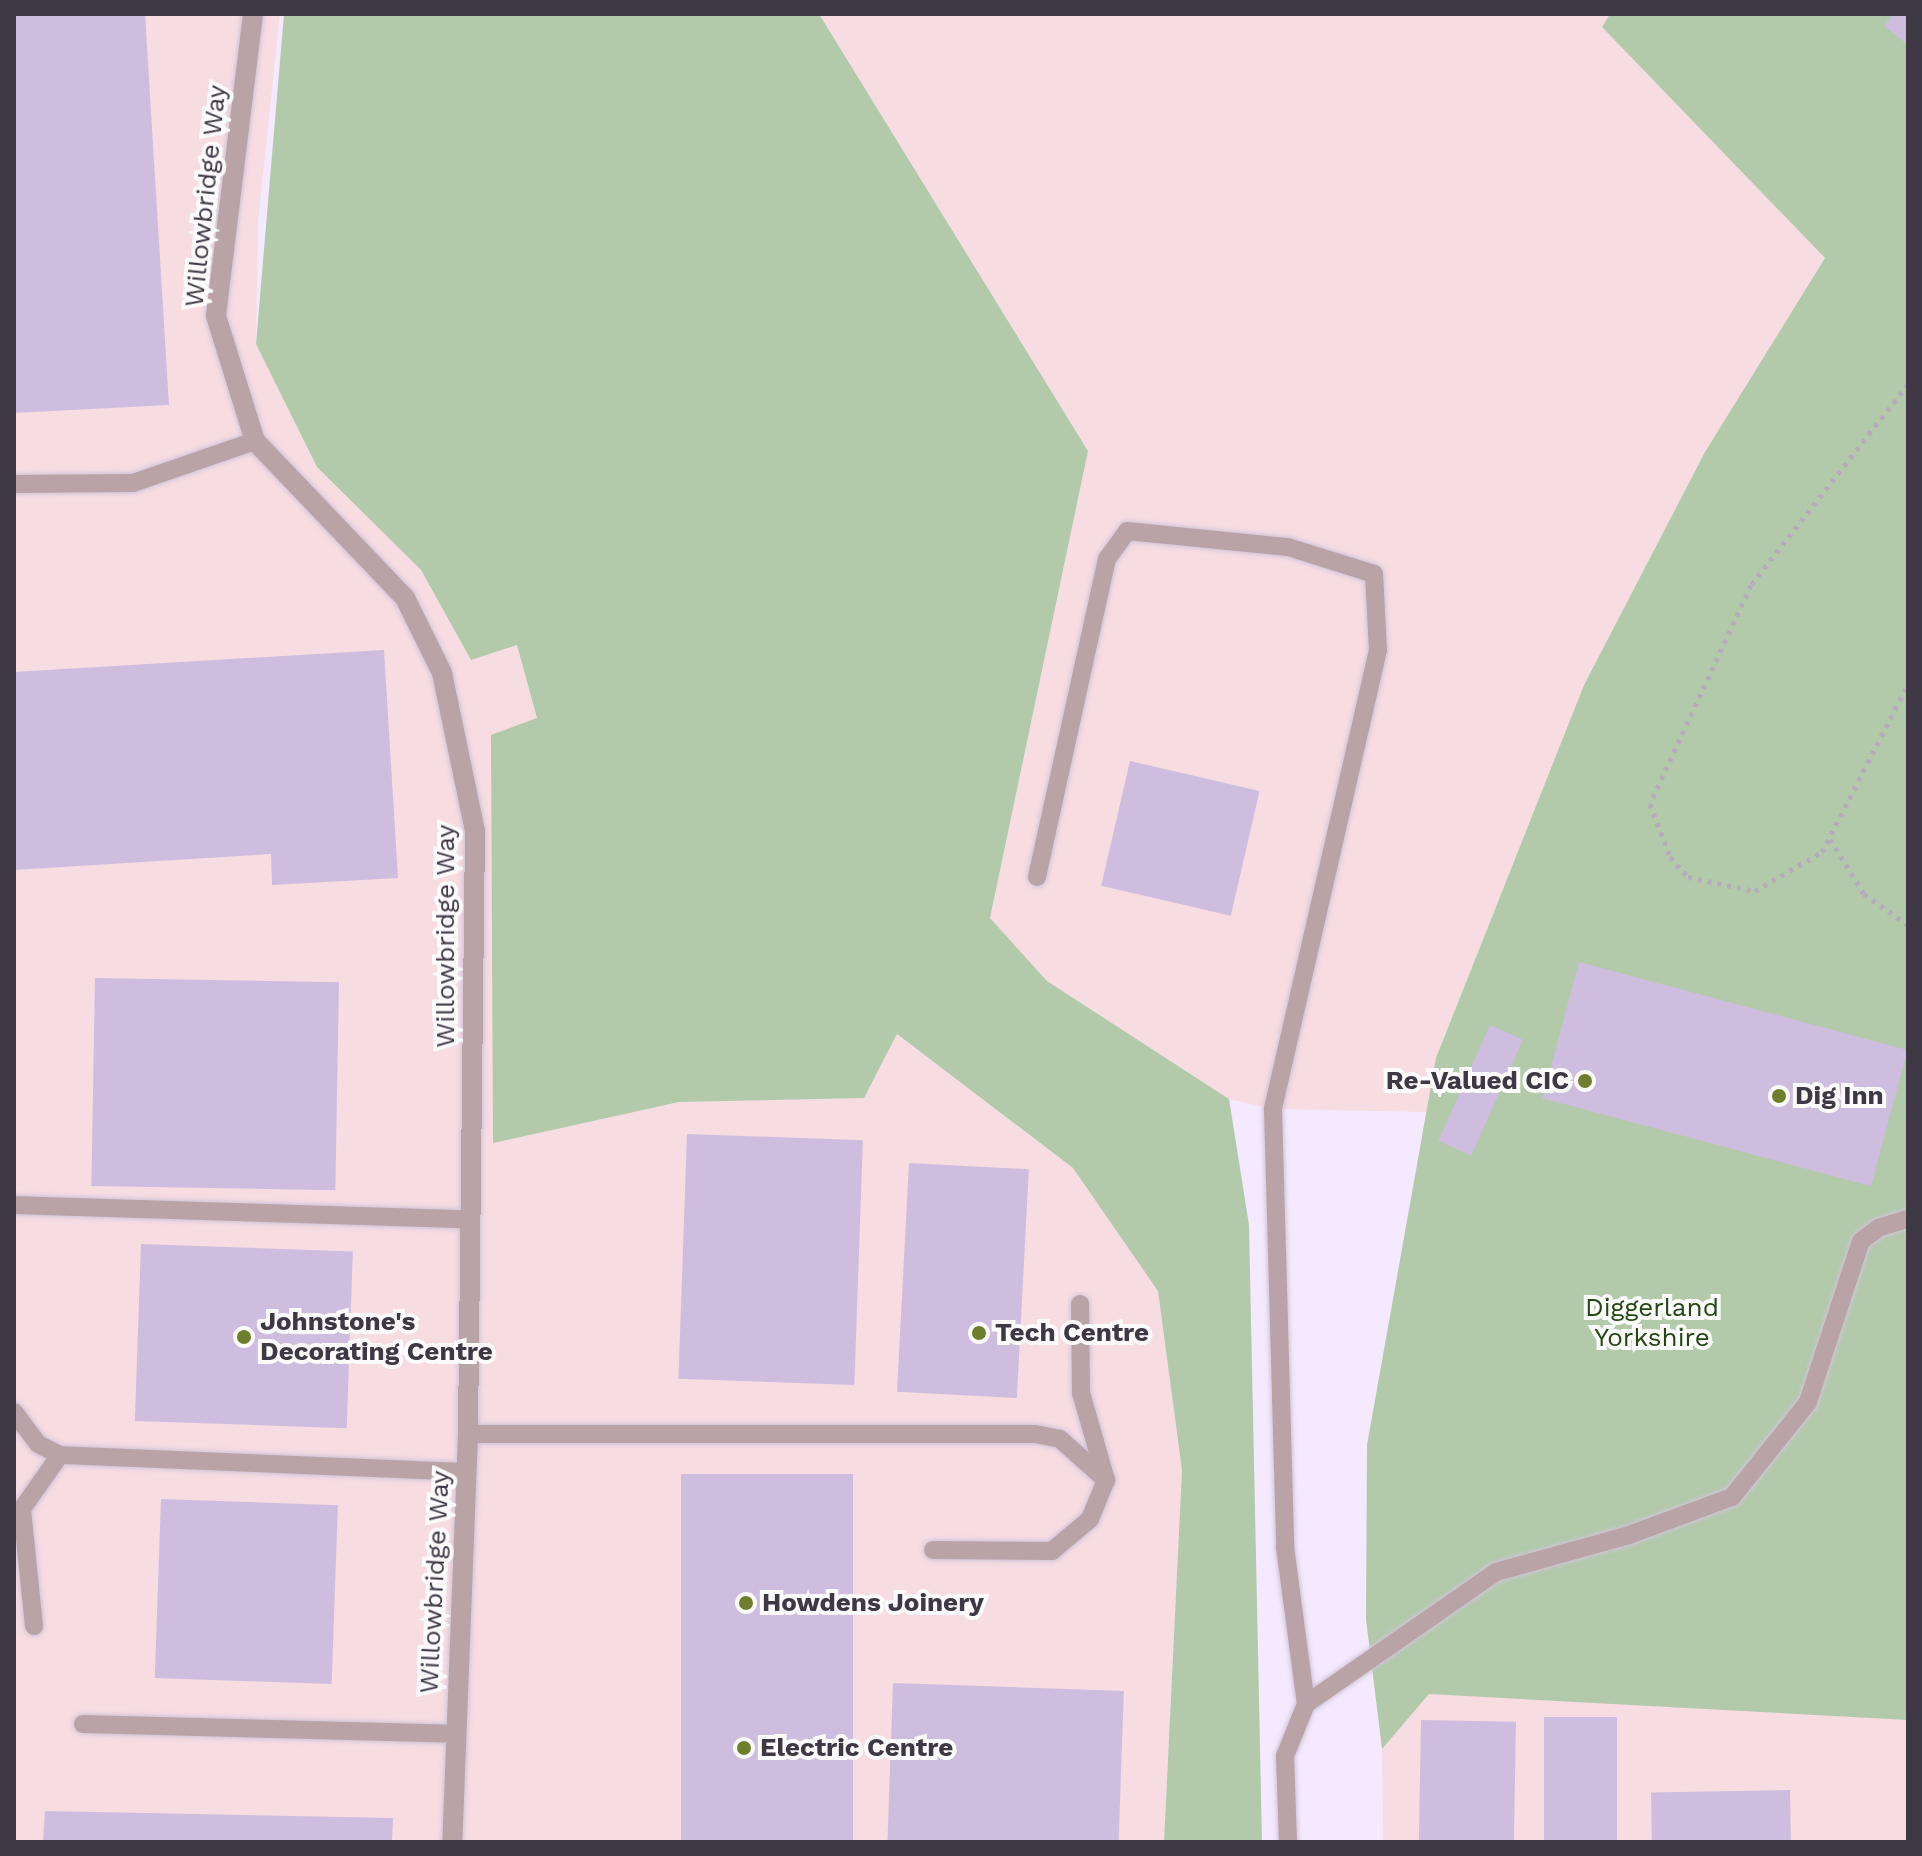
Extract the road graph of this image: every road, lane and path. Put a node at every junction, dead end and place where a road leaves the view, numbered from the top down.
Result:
1 (253, 14) edge
2 (1908, 384) edge
3 (255, 441) junction
4 (14, 484) edge
5 (1908, 684) edge
6 (1830, 839) junction
7 (1037, 877) dead end
8 (1908, 925) edge
9 (14, 1205) edge
10 (471, 1219) junction
11 (1908, 1219) edge
12 (1080, 1304) dead end
13 (14, 1412) edge
14 (468, 1434) junction
15 (60, 1455) junction
16 (466, 1472) junction
17 (1106, 1480) junction
18 (933, 1550) dead end
19 (34, 1626) dead end
20 (1306, 1704) junction
21 (83, 1724) dead end
22 (454, 1734) junction
23 (452, 1842) edge
24 (1288, 1842) edge

1 - 3 street, Willowbridge Way
2 - 6 path
3 - 4 lane
3 - 10 street, Willowbridge Way
5 - 6 path
6 - 8 path
7 - 20 lane
9 - 10 lane
10 - 14 street, Willowbridge Way
11 - 20 lane
12 - 17 lane
13 - 15 lane
14 - 16 street, Willowbridge Way
14 - 17 lane
15 - 16 lane
15 - 19 lane
16 - 22 street, Willowbridge Way
17 - 18 lane
20 - 24 lane
21 - 22 lane
22 - 23 street, Willowbridge Way

